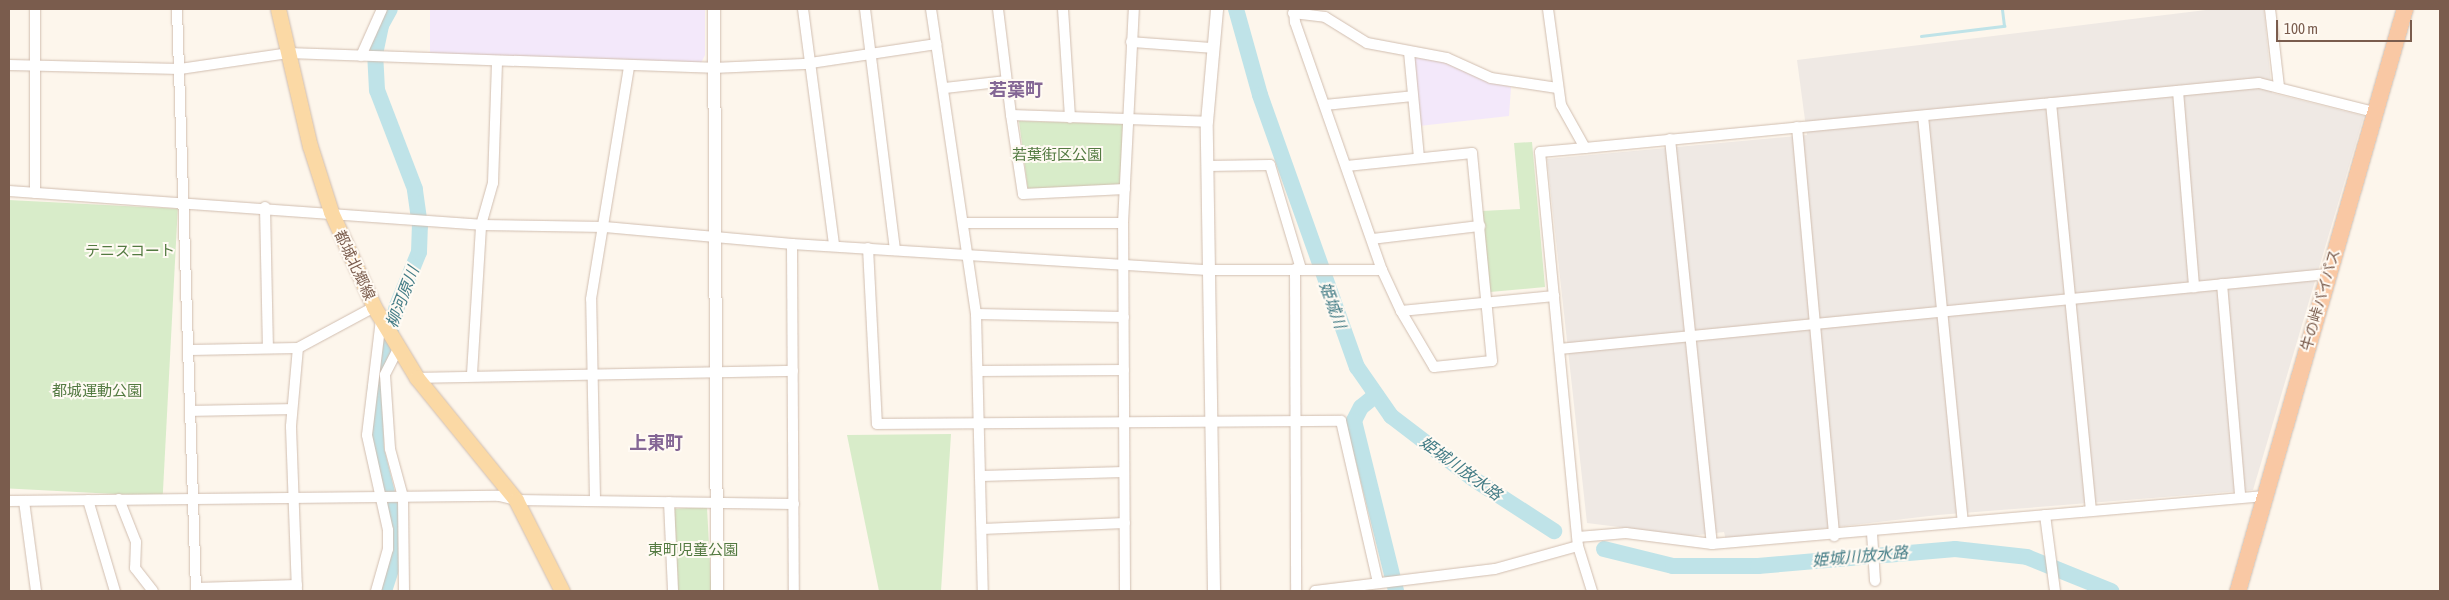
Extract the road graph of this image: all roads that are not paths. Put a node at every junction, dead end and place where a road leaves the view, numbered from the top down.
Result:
1 (35, 9) edge
2 (177, 9) edge
3 (278, 9) edge
4 (382, 9) edge
5 (714, 9) edge
6 (803, 9) edge
7 (865, 9) edge
8 (931, 9) edge
9 (998, 9) edge
10 (1063, 9) edge
11 (1134, 9) edge
12 (1217, 9) edge
13 (1548, 9) edge
14 (2270, 9) edge
15 (2405, 9) edge
16 (1294, 11) edge
17 (1131, 42) junction
18 (937, 44) junction
19 (1213, 48) junction
20 (1410, 52) junction
21 (288, 53) junction
22 (871, 53) junction
23 (365, 56) junction
24 (497, 62) junction
25 (810, 63) junction
26 (9, 65) edge
27 (35, 65) junction
28 (629, 67) junction
29 (713, 68) junction
30 (180, 69) junction
31 (1007, 81) junction
32 (2279, 87) junction
33 (945, 88) junction
34 (1557, 88) junction
35 (2178, 91) junction
36 (1413, 96) junction
37 (2051, 103) junction
38 (1325, 105) junction
39 (2374, 112) junction
40 (1011, 115) junction
41 (1923, 116) junction
42 (1070, 118) junction
43 (1130, 119) junction
44 (1207, 122) junction
45 (1797, 127) junction
46 (1670, 140) junction
47 (1585, 148) junction
48 (1419, 158) junction
49 (1207, 166) junction
50 (1347, 166) junction
51 (1125, 189) junction
52 (9, 191) edge
53 (35, 193) junction
54 (187, 202) junction
55 (265, 207) junction
56 (331, 212) junction
57 (963, 223) junction
58 (1123, 223) junction
59 (481, 226) junction
60 (1480, 226) junction
61 (605, 227) junction
62 (716, 238) junction
63 (1372, 239) junction
64 (792, 244) junction
65 (834, 246) junction
66 (868, 248) junction
67 (895, 250) junction
68 (968, 256) junction
69 (1123, 264) junction
70 (1298, 269) junction
71 (1211, 270) junction
72 (1382, 270) junction
73 (2327, 274) junction
74 (2222, 284) junction
75 (2194, 287) junction
76 (1554, 296) junction
77 (2067, 298) junction
78 (1486, 303) junction
79 (1942, 310) junction
80 (1401, 312) junction
81 (976, 314) junction
82 (1124, 317) junction
83 (380, 318) junction
84 (1815, 322) junction
85 (1688, 334) junction
86 (396, 346) junction
87 (268, 348) junction
88 (298, 348) junction
89 (1559, 349) junction
90 (190, 350) junction
91 (1124, 370) junction
92 (793, 371) junction
93 (978, 371) junction
94 (595, 372) junction
95 (716, 372) junction
96 (472, 374) junction
97 (417, 378) junction
98 (292, 409) junction
99 (192, 412) junction
100 (1125, 421) junction
101 (1212, 422) junction
102 (1296, 422) junction
103 (980, 425) junction
104 (1124, 472) junction
105 (981, 476) junction
106 (2240, 496) junction
107 (2265, 496) junction
108 (194, 497) junction
109 (293, 497) junction
110 (380, 497) junction
111 (400, 497) junction
112 (119, 499) junction
113 (88, 500) junction
114 (516, 500) junction
115 (595, 500) junction
116 (9, 501) edge
117 (24, 501) junction
118 (669, 502) junction
119 (717, 504) junction
120 (794, 504) junction
121 (2090, 511) junction
122 (2045, 514) junction
123 (1963, 522) junction
124 (1125, 523) junction
125 (982, 529) junction
126 (1834, 536) junction
127 (1872, 538) junction
128 (1578, 541) junction
129 (1712, 544) junction
130 (1875, 581) dead end
131 (1383, 582) junction
132 (297, 588) edge
133 (1366, 588) edge
134 (196, 590) edge
135 (36, 591) edge
136 (115, 591) edge
137 (153, 591) edge
138 (376, 591) edge
139 (404, 591) edge
140 (562, 591) edge
141 (673, 591) edge
142 (717, 591) edge
143 (794, 591) edge
144 (983, 591) edge
145 (1125, 591) edge
146 (1214, 591) edge
147 (1296, 591) edge
148 (1315, 591) edge
149 (1592, 591) edge
150 (2055, 591) edge
151 (2238, 591) edge

1 - 27 street
2 - 30 street
3 - 21 main road, 都城北郷線
4 - 23 street
5 - 29 street
6 - 25 street
7 - 22 street
8 - 18 street
9 - 31 street
10 - 42 street
11 - 17 street
12 - 19 street
13 - 34 street
14 - 32 street
15 - 39 highway, 牛の峠バイパス
16 - 20 street
16 - 38 street
17 - 19 street
17 - 43 street
18 - 22 street
18 - 33 street
19 - 44 street
20 - 34 street
20 - 36 street
21 - 23 street
21 - 30 street
21 - 56 main road, 都城北郷線
22 - 25 street
22 - 67 street
23 - 24 street
24 - 28 street
24 - 59 street
25 - 29 street
25 - 65 street
26 - 27 street
27 - 30 street
27 - 53 street
28 - 29 street
28 - 61 street
29 - 62 street
30 - 54 street
31 - 33 street
31 - 40 street
32 - 35 street
32 - 39 street
33 - 57 street
34 - 47 street
35 - 37 street
35 - 75 street
36 - 38 street
36 - 48 street
37 - 41 street
37 - 77 street
38 - 50 street
39 - 73 highway, 牛の峠バイパス
40 - 42 street
40 - 51 street
41 - 45 street
41 - 79 street
42 - 43 street
43 - 44 street
43 - 51 street
44 - 49 street
45 - 46 street
45 - 84 street
46 - 47 street
46 - 85 street
47 - 76 street
48 - 50 street
48 - 60 street
49 - 70 street
49 - 71 street
50 - 63 street
51 - 58 street
52 - 53 street
53 - 54 street
54 - 55 street
54 - 90 street
55 - 56 street
55 - 87 street
56 - 59 street
56 - 83 main road, 都城北郷線
57 - 58 street
57 - 68 street
58 - 69 street
59 - 61 street
59 - 96 street
60 - 63 street
60 - 78 street
61 - 62 street
61 - 94 street
62 - 64 street
62 - 95 street
63 - 72 street
64 - 65 street
64 - 92 street
65 - 66 street
66 - 67 street
66 - 103 street
67 - 68 street
68 - 69 street
68 - 81 street
69 - 71 street
69 - 82 street
70 - 71 street
70 - 72 street
70 - 102 street
71 - 101 street
72 - 80 street
73 - 74 street
73 - 107 highway, 牛の峠バイパス
74 - 75 street
74 - 106 street
75 - 77 street
76 - 78 street
76 - 89 street
77 - 79 street
77 - 121 street
78 - 80 street
78 - 80 street
79 - 84 street
79 - 123 street
81 - 82 street
81 - 93 street
82 - 91 street
83 - 86 main road, 都城北郷線
83 - 88 street
83 - 110 street
84 - 85 street
84 - 126 street
85 - 89 street
85 - 129 street
86 - 97 main road, 都城北郷線
86 - 111 street
87 - 88 street
87 - 90 street
88 - 98 street
89 - 128 street
90 - 99 street
91 - 93 street
91 - 100 street
92 - 95 street
92 - 120 street
93 - 103 street
94 - 95 street
94 - 96 street
94 - 115 street
95 - 119 street
96 - 97 street
97 - 114 main road, 都城北郷線
98 - 99 street
98 - 109 street
99 - 108 street
100 - 101 street
100 - 103 street
100 - 104 street
101 - 102 street
101 - 146 street
102 - 131 street
102 - 147 street
103 - 105 street
104 - 105 street
104 - 124 street
105 - 125 street
106 - 107 street
106 - 121 street
107 - 151 highway, 牛の峠バイパス
108 - 109 street
108 - 112 street
108 - 134 street
109 - 110 street
109 - 132 street
110 - 111 street
110 - 138 street
111 - 114 street
111 - 139 street
112 - 113 street
112 - 137 street
113 - 117 street
113 - 136 street
114 - 115 street
114 - 140 main road, 都城北郷線
115 - 118 street
116 - 117 street
117 - 135 street
118 - 119 street
118 - 141 street
119 - 120 street
119 - 142 street
120 - 143 street
121 - 122 street
122 - 123 street
122 - 150 street
123 - 127 street
124 - 125 street
124 - 145 street
125 - 144 street
126 - 127 street
126 - 129 street
127 - 130 street
128 - 129 street
128 - 131 street
128 - 149 street
131 - 133 street
132 - 134 street
133 - 148 street

